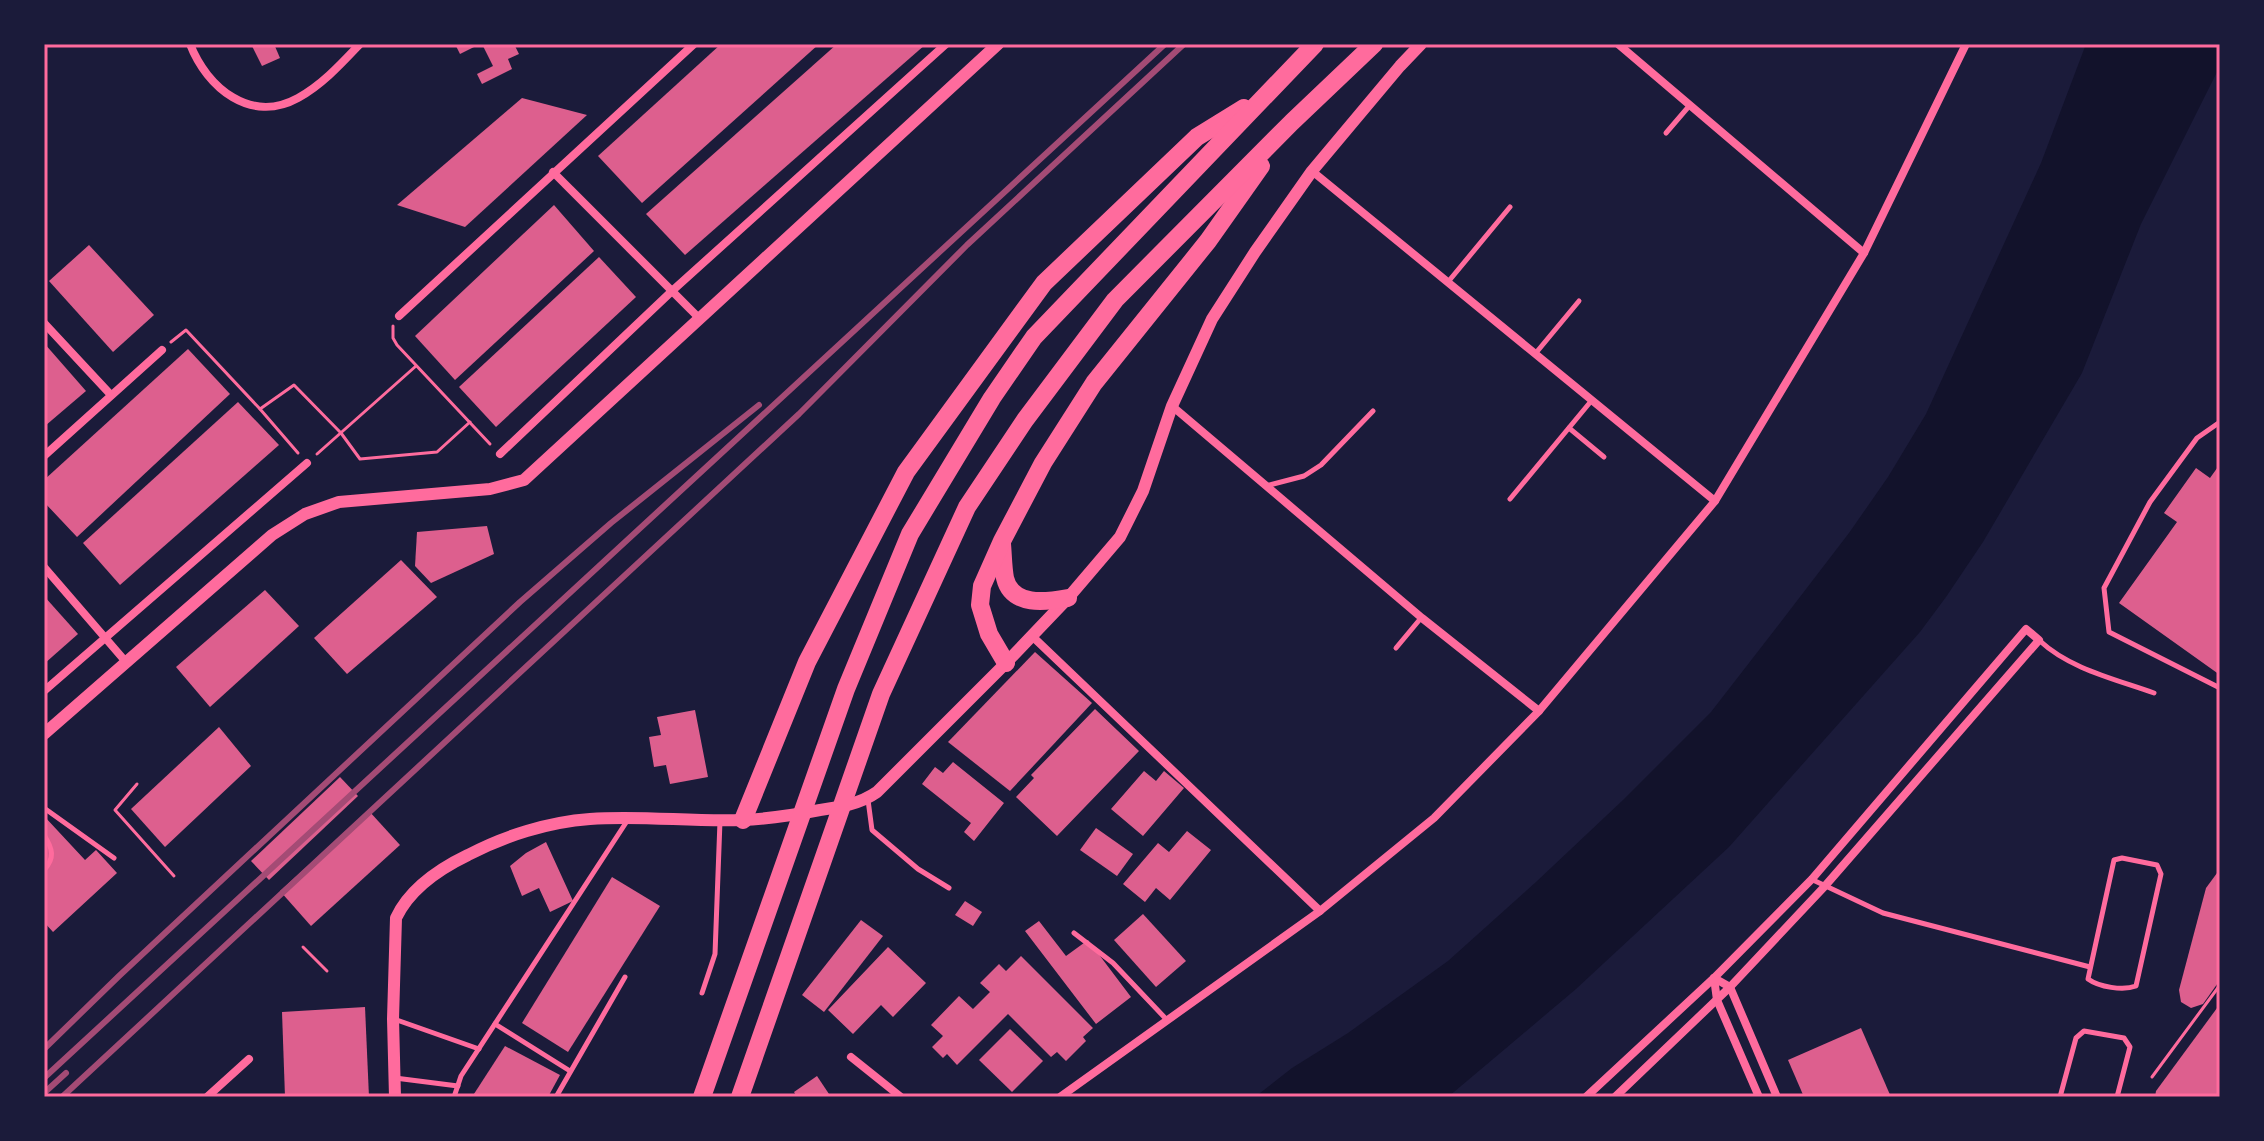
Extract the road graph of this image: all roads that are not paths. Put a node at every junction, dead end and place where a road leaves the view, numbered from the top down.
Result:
1 (190, 44) edge
2 (360, 44) edge
3 (694, 44) edge
4 (946, 44) edge
5 (998, 44) edge
6 (1315, 44) edge
7 (1374, 44) edge
8 (1421, 44) edge
9 (1618, 44) edge
10 (1966, 44) edge
11 (1267, 93) junction
12 (1690, 105) junction
13 (1292, 122) junction
14 (1666, 133) dead end
15 (1312, 171) junction
16 (553, 172) junction
17 (1510, 207) dead end
18 (1864, 253) junction
19 (1448, 282) junction
20 (672, 291) junction
21 (1579, 301) dead end
22 (399, 316) road end
23 (700, 319) junction
24 (44, 323) edge
25 (162, 350) road end
26 (1535, 354) junction
27 (111, 395) junction
28 (1592, 400) junction
29 (1172, 406) junction
30 (1373, 411) dead end
31 (2220, 422) edge
32 (1569, 428) junction
33 (500, 454) road end
34 (44, 456) edge
35 (1604, 457) dead end
36 (307, 463) road end
37 (1266, 486) junction
38 (1510, 499) dead end
39 (1715, 501) junction
40 (1002, 541) junction
41 (46, 574) edge
42 (1068, 598) junction
43 (1422, 618) junction
44 (1032, 636) junction
45 (105, 638) junction
46 (2039, 640) junction
47 (1396, 648) dead end
48 (126, 662) junction
49 (1006, 663) junction
50 (2220, 688) edge
51 (44, 691) edge
52 (2154, 693) dead end
53 (1539, 711) junction
54 (44, 734) edge
55 (867, 799) junction
56 (44, 808) edge
57 (630, 817) junction
58 (720, 820) junction
59 (743, 820) junction
60 (44, 835) edge
61 (114, 858) dead end
62 (44, 870) edge
63 (1812, 879) junction
64 (1825, 886) junction
65 (949, 888) dead end
66 (1320, 911) junction
67 (1074, 933) dead end
68 (2090, 967) junction
69 (625, 977) dead end
70 (1714, 978) junction
71 (1730, 987) junction
72 (702, 993) dead end
73 (1717, 1000) junction
74 (393, 1019) junction
75 (1167, 1020) junction
76 (495, 1024) junction
77 (479, 1049) junction
78 (851, 1057) dead end
79 (249, 1059) dead end
80 (570, 1071) junction
81 (395, 1078) junction
82 (458, 1086) junction
83 (207, 1097) edge
84 (395, 1097) edge
85 (454, 1097) edge
86 (556, 1097) edge
87 (702, 1097) edge
88 (740, 1097) edge
89 (901, 1097) edge
90 (1060, 1097) edge
91 (1586, 1097) edge
92 (1615, 1097) edge
93 (1759, 1097) edge
94 (1777, 1097) edge
95 (2060, 1097) edge
96 (2117, 1097) edge

1 - 2 street
3 - 16 street
4 - 20 street
5 - 23 street
6 - 11 highway
7 - 13 highway
8 - 15 street
9 - 12 street
10 - 18 street
11 - 59 highway
11 - 87 highway
12 - 14 lane
12 - 18 street
13 - 40 highway
13 - 88 highway
15 - 19 street
15 - 29 street
16 - 20 street
16 - 22 street
17 - 19 lane
18 - 39 street
19 - 26 street
20 - 23 street
20 - 33 street
21 - 26 lane
23 - 48 street
24 - 27 street
25 - 27 street
26 - 28 street
27 - 34 street
28 - 32 lane
28 - 39 street
29 - 37 street
29 - 42 street
30 - 37 lane
31 - 50 lane
32 - 35 lane
32 - 38 lane
36 - 45 street
37 - 43 street
39 - 53 street
40 - 42 highway
40 - 49 highway
41 - 45 street
42 - 44 street
43 - 47 lane
43 - 53 street
44 - 49 street
44 - 66 street
45 - 48 street
45 - 51 street
46 - 52 lane
46 - 63 street
46 - 64 street
48 - 54 street
49 - 55 street
53 - 66 street
55 - 59 street
55 - 65 lane
56 - 61 lane
57 - 58 street
57 - 74 street
57 - 76 lane
58 - 59 street
58 - 72 lane
60 - 62 lane
63 - 64 lane
63 - 70 street
64 - 68 lane
64 - 71 street
66 - 75 street
67 - 75 lane
68 - 68 lane
69 - 80 lane
70 - 71 street
70 - 73 street
70 - 91 street
71 - 73 street
71 - 94 street
73 - 92 street
73 - 93 street
74 - 77 lane
74 - 81 street
75 - 90 street
76 - 77 lane
76 - 80 lane
77 - 82 lane
78 - 89 street
79 - 83 street
80 - 86 lane
81 - 82 lane
81 - 84 street
82 - 85 lane
95 - 96 lane

